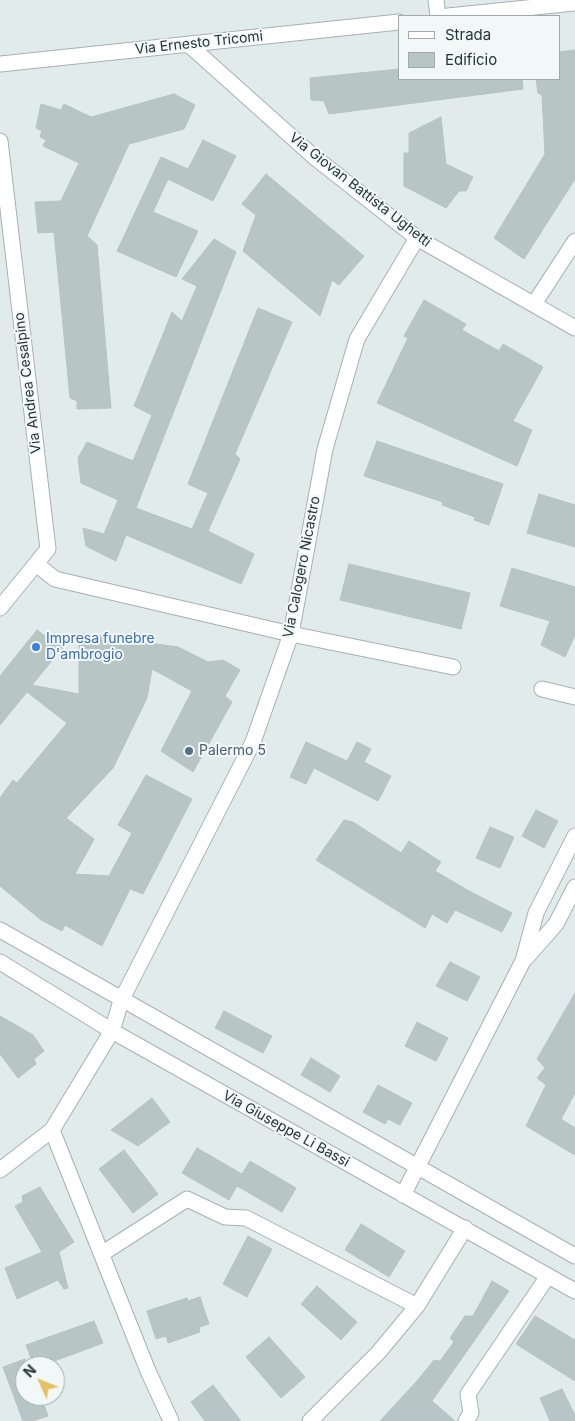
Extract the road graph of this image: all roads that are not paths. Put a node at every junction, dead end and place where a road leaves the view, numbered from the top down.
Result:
1 (436, 0) edge
2 (575, 3) edge
3 (438, 15) edge
4 (458, 15) edge
5 (398, 22) edge
6 (188, 44) junction
7 (0, 64) edge
8 (0, 141) edge
9 (3, 195) edge
10 (417, 238) junction
11 (575, 241) edge
12 (534, 304) junction
13 (575, 328) edge
14 (36, 564) junction
15 (0, 608) edge
16 (291, 634) junction
17 (454, 667) dead end
18 (542, 689) dead end
19 (575, 697) edge
20 (575, 836) edge
21 (575, 888) edge
22 (0, 930) edge
23 (523, 961) junction
24 (0, 962) edge
25 (121, 1001) junction
26 (112, 1031) junction
27 (52, 1130) junction
28 (420, 1167) junction
29 (0, 1170) edge
30 (403, 1195) junction
31 (465, 1228) junction
32 (103, 1253) junction
33 (575, 1256) edge
34 (548, 1276) junction
35 (575, 1291) edge
36 (417, 1306) junction
37 (171, 1421) edge
38 (310, 1421) edge
39 (466, 1421) edge

1 - 3 street
2 - 4 street
5 - 6 street, Via Ernesto Tricomi
6 - 7 street, Via Ernesto Tricomi
6 - 10 street, Via Giovan Battista Ughetti
8 - 9 street, Via Andrea Cesalpino
9 - 14 street, Via Andrea Cesalpino
10 - 12 street, Via Giovan Battista Ughetti
10 - 16 street, Via Calogero Nicastro
11 - 12 street
12 - 13 street, Via Giovan Battista Ughetti
14 - 15 street, Via Andrea Cesalpino
14 - 16 street
16 - 17 street
16 - 25 street, Via Calogero Nicastro
18 - 19 street
20 - 23 street
21 - 23 street
22 - 25 street
23 - 28 street
24 - 26 street, Via Giuseppe Li Bassi
25 - 26 street, Via Calogero Nicastro
25 - 28 street
26 - 27 street, Via Calogero Nicastro
26 - 30 street, Via Giuseppe Li Bassi
27 - 29 street
27 - 32 street
28 - 30 street
28 - 33 street
30 - 31 street, Via Giuseppe Li Bassi
31 - 34 street, Via Giuseppe Li Bassi
31 - 36 street
32 - 36 street
32 - 37 street
34 - 35 street, Via Giuseppe Li Bassi
34 - 39 street
36 - 38 street

